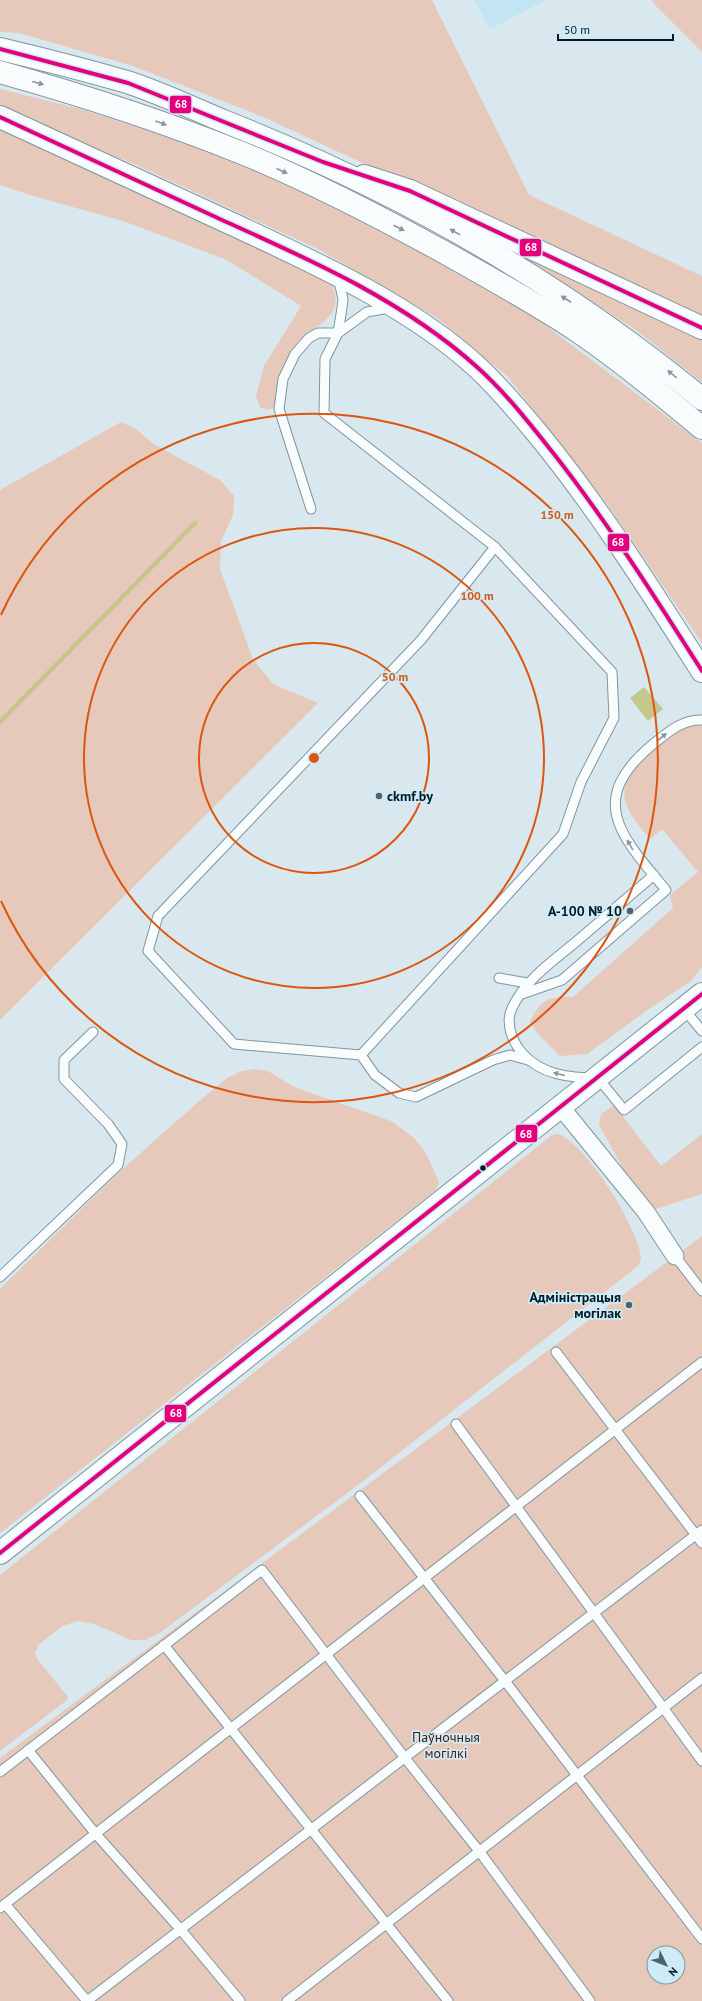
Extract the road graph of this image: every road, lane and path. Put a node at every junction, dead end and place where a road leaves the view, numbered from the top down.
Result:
1 (0, 48) edge
2 (0, 72) edge
3 (0, 117) edge
4 (323, 162) junction
5 (337, 275) junction
6 (395, 307) junction
7 (702, 328) edge
8 (338, 333) junction
9 (702, 399) edge
10 (702, 428) edge
11 (311, 509) dead end
12 (495, 547) junction
13 (702, 671) edge
14 (702, 720) edge
15 (654, 876) junction
16 (499, 978) dead end
17 (528, 983) junction
18 (522, 994) junction
19 (702, 994) edge
20 (684, 1008) junction
21 (702, 1031) edge
22 (93, 1032) dead end
23 (702, 1047) edge
24 (361, 1055) junction
25 (528, 1060) junction
26 (598, 1078) junction
27 (560, 1106) junction
28 (675, 1256) joint
29 (0, 1277) edge
30 (702, 1291) edge
31 (556, 1352) dead end
32 (702, 1362) edge
33 (456, 1424) dead end
34 (614, 1430) junction
35 (360, 1496) dead end
36 (517, 1505) junction
37 (699, 1532) edge
38 (702, 1543) edge
39 (0, 1553) edge
40 (423, 1578) junction
41 (595, 1612) junction
42 (164, 1645) junction
43 (325, 1654) junction
44 (702, 1678) edge
45 (505, 1681) junction
46 (663, 1709) junction
47 (229, 1728) junction
48 (28, 1750) junction
49 (405, 1758) junction
50 (702, 1761) edge
51 (0, 1772) edge
52 (577, 1775) junction
53 (310, 1830) junction
54 (95, 1834) junction
55 (479, 1851) junction
56 (3, 1906) edge
57 (387, 1923) junction
58 (181, 1930) junction
59 (702, 1939) edge
60 (87, 2001) edge
61 (240, 2001) edge
62 (287, 2001) edge
63 (448, 2001) edge
64 (590, 2001) edge

1 - 4 main road
2 -> 10 main road
3 - 5 main road
4 - 7 main road
9 -> 4 main road
5 - 6 main road
5 - 8 lane
6 - 8 lane
6 - 13 main road
8 - 11 lane
8 - 12 lane
12 - 24 lane
12 - 24 lane
15 -> 14 lane
15 - 17 lane
15 - 18 lane
16 - 17 lane
17 - 18 lane
18 - 25 lane
19 - 20 main road
20 - 21 lane
20 - 26 main road
22 - 29 lane
23 - 26 lane
24 - 25 lane
26 -> 25 lane
26 - 27 main road
27 - 28 street
27 - 39 main road
28 - 30 lane
31 - 34 lane
32 - 34 lane
33 - 36 lane
34 - 36 lane
34 - 37 lane
35 - 40 lane
36 - 40 lane
36 - 41 lane
37 - 38 lane
37 - 41 lane
40 - 43 lane
40 - 45 lane
41 - 45 lane
41 - 46 lane
42 - 43 lane
42 - 47 lane
42 - 48 lane
43 - 47 lane
43 - 49 lane
44 - 46 lane
45 - 49 lane
45 - 52 lane
46 - 50 lane
46 - 52 lane
47 - 53 lane
47 - 54 lane
48 - 51 lane
48 - 54 lane
49 - 53 lane
49 - 55 lane
52 - 55 lane
52 - 59 lane
53 - 57 lane
53 - 58 lane
54 - 56 lane
54 - 58 lane
55 - 57 lane
55 - 64 lane
56 - 60 lane
57 - 62 lane
57 - 63 lane
58 - 60 lane
58 - 61 lane

